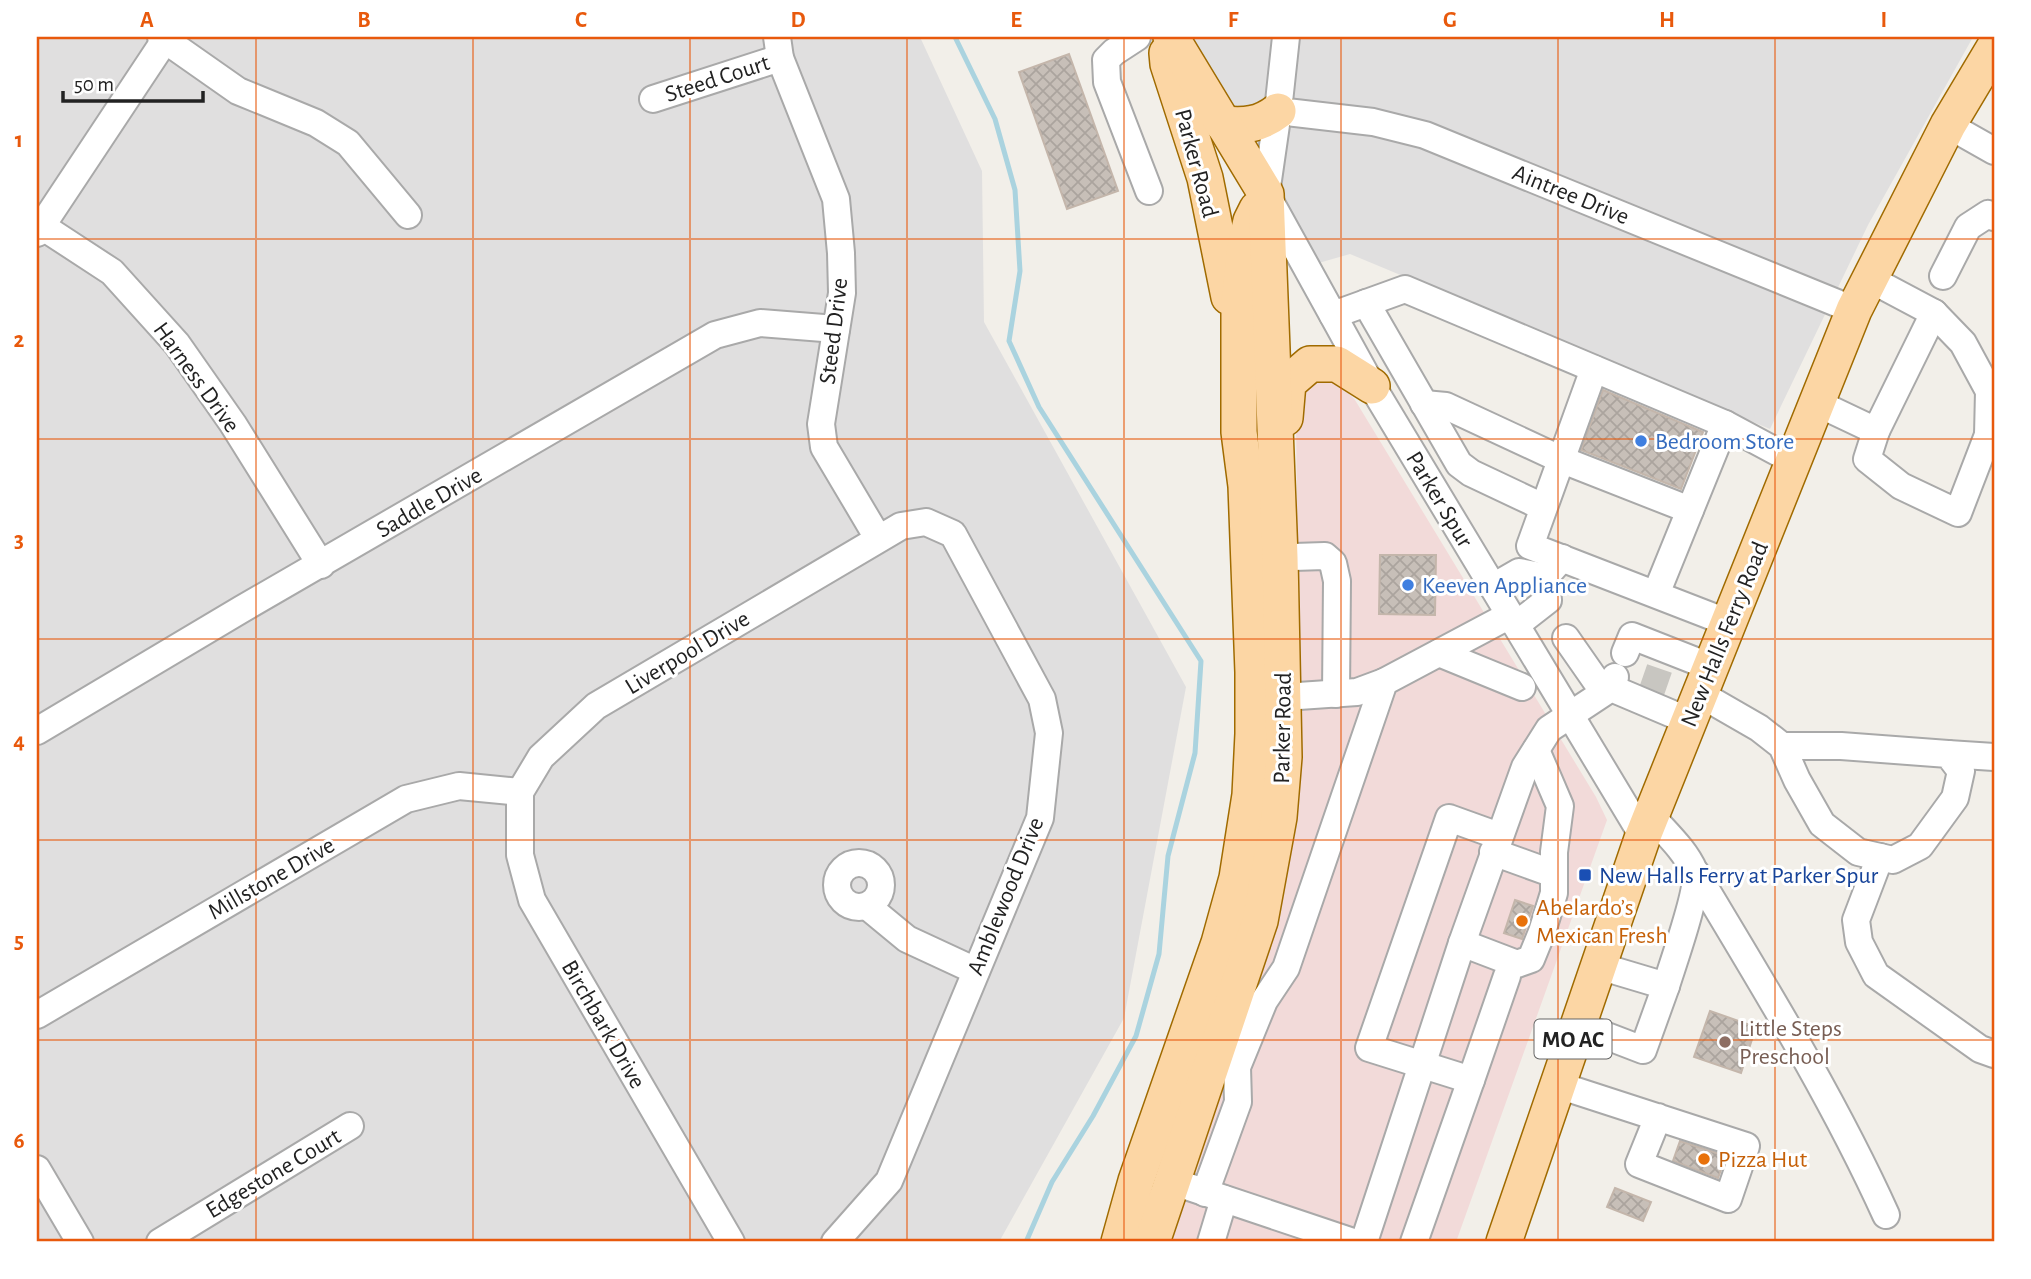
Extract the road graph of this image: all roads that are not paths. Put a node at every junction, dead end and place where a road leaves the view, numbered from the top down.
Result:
1 (1137, 37) edge
2 (1169, 37) edge
3 (1286, 37) edge
4 (164, 38) edge
5 (778, 47) edge
6 (1994, 48) edge
7 (653, 99) dead end
8 (1279, 111) junction
9 (1223, 124) junction
10 (1948, 125) junction
11 (1994, 151) edge
12 (1149, 191) dead end
13 (1266, 194) junction
14 (408, 215) dead end
15 (1994, 217) edge
16 (38, 227) edge
17 (1943, 276) dead end
18 (1870, 279) junction
19 (1366, 303) junction
20 (1854, 310) junction
21 (1934, 313) junction
22 (1333, 316) junction
23 (836, 329) junction
24 (1594, 369) junction
25 (1240, 373) junction
26 (1372, 386) junction
27 (1817, 403) junction
28 (1424, 404) junction
29 (1724, 424) junction
30 (1877, 431) junction
31 (1991, 441) edge
32 (1560, 459) junction
33 (1794, 461) junction
34 (1543, 507) junction
35 (1690, 510) junction
36 (1279, 520) junction
37 (878, 538) junction
38 (1264, 558) junction
39 (321, 565) junction
40 (1554, 568) junction
41 (1493, 587) junction
42 (1656, 594) junction
43 (1513, 620) junction
44 (1728, 623) junction
45 (1566, 638) dead end
46 (1439, 653) junction
47 (1640, 675) junction
48 (1384, 682) junction
49 (1522, 687) dead end
50 (1336, 694) junction
51 (1700, 694) junction
52 (1284, 697) junction
53 (1570, 715) junction
54 (37, 731) edge
55 (1782, 746) junction
56 (1536, 750) junction
57 (1948, 754) junction
58 (1994, 757) edge
59 (520, 792) junction
60 (1647, 826) junction
61 (1496, 844) junction
62 (1880, 857) junction
63 (1696, 873) junction
64 (1554, 874) junction
65 (867, 906) dead end
66 (1462, 943) junction
67 (1598, 966) junction
68 (976, 971) junction
69 (1507, 976) dead end
70 (1666, 986) junction
71 (37, 1015) edge
72 (1578, 1025) junction
73 (1994, 1054) edge
74 (1422, 1065) junction
75 (1471, 1080) junction
76 (1558, 1085) junction
77 (1658, 1117) dead end
78 (350, 1126) dead end
79 (37, 1168) edge
80 (1172, 1182) junction
81 (1215, 1196) junction
82 (1886, 1215) dead end
83 (80, 1242) edge
84 (160, 1242) edge
85 (731, 1242) edge
86 (835, 1242) edge
87 (1119, 1242) edge
88 (1152, 1242) edge
89 (1211, 1242) edge
90 (1353, 1242) edge
91 (1364, 1242) edge
92 (1414, 1242) edge
93 (1504, 1242) edge

1 - 12 street
2 - 9 main road, Parker Road
2 - 25 main road, Parker Road
3 - 8 street
4 - 14 street
4 - 16 street
5 - 7 street, Steed Court
5 - 23 street, Steed Drive
6 - 10 main road, New Halls Ferry Road / MO AC
8 - 9 main road
8 - 13 street
8 - 20 street, Aintree Drive
9 - 13 main road, Parker Road
10 - 11 street
10 - 18 main road, New Halls Ferry Road / MO AC
13 - 22 street, Parker Spur
13 - 25 main road, Parker Road
13 - 36 main road, Parker Road
15 - 17 street
16 - 39 street, Harness Drive
18 - 20 main road, New Halls Ferry Road / MO AC
18 - 21 street
19 - 22 street
19 - 24 street
19 - 28 street
20 - 27 main road, New Halls Ferry Road / MO AC
21 - 30 street
21 - 31 street
22 - 26 street, Parker Spur
23 - 37 street, Steed Drive
23 - 39 street, Saddle Drive
24 - 29 street
24 - 32 street
25 - 38 main road, Parker Road
26 - 36 main road
26 - 41 street, Parker Spur
27 - 30 street
27 - 33 main road, New Halls Ferry Road / MO AC
28 - 32 street
28 - 34 street
29 - 33 street
29 - 35 street
30 - 31 street
32 - 34 street
32 - 35 street
33 - 44 main road, New Halls Ferry Road / MO AC
34 - 40 street
35 - 42 street
36 - 38 main road, Parker Road
37 - 59 street, Liverpool Drive
37 - 68 street, Amblewood Drive
38 - 50 street
38 - 52 main road, Parker Road
38 - 87 main road, Parker Road
39 - 54 street, Saddle Drive
40 - 41 street
40 - 42 street
40 - 43 street
41 - 43 street, Parker Spur
42 - 44 street
43 - 46 street
43 - 53 street, Parker Spur
44 - 51 main road, New Halls Ferry Road / MO AC
45 - 47 street
46 - 48 street
46 - 49 street
47 - 51 street
47 - 51 street
47 - 53 street
48 - 50 street
48 - 81 street
50 - 52 street
51 - 55 street
51 - 60 main road, New Halls Ferry Road / MO AC
52 - 80 main road, Parker Road
53 - 56 street
53 - 60 street, Parker Spur
55 - 57 street
55 - 62 street
56 - 61 street
56 - 64 street
57 - 58 street
57 - 62 street
59 - 71 street, Millstone Drive
59 - 85 street, Birchbark Drive
60 - 63 street, Parker Spur
60 - 67 main road, New Halls Ferry Road / MO AC
61 - 64 street
61 - 66 street
61 - 74 street
62 - 73 street
63 - 70 street
63 - 82 street, Parker Spur
64 - 66 street
65 - 68 street
66 - 74 street
67 - 70 street
67 - 72 main road, New Halls Ferry Road / MO AC
68 - 86 street, Amblewood Drive
69 - 75 street
70 - 72 street
72 - 76 main road, New Halls Ferry Road / MO AC
74 - 75 street
74 - 91 street
75 - 92 street
76 - 77 street
76 - 93 main road, New Halls Ferry Road / MO AC
78 - 84 street, Edgestone Court
79 - 83 street
80 - 81 street
80 - 88 main road, Parker Road
81 - 89 street
81 - 90 street

